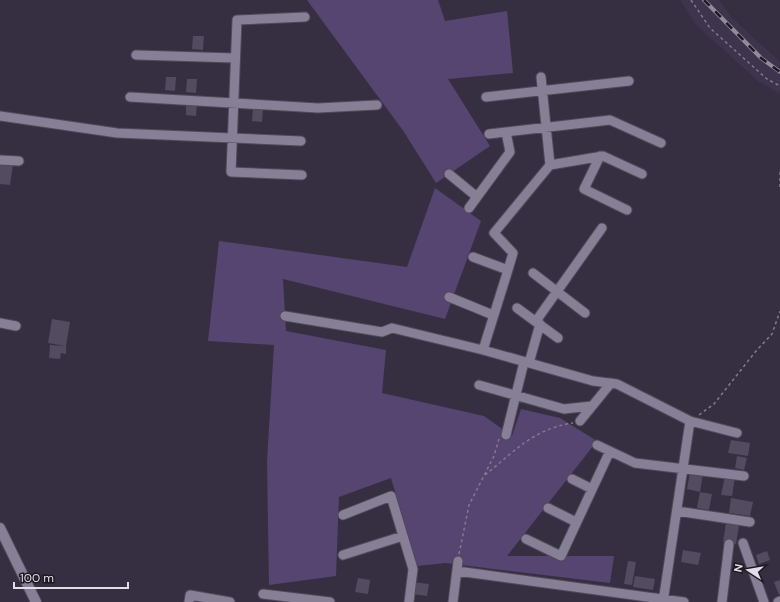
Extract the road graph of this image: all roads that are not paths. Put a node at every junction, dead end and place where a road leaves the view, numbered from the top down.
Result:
1 (305, 17) dead end
2 (136, 55) dead end
3 (235, 58) junction
4 (541, 77) dead end
5 (629, 81) dead end
6 (542, 91) junction
7 (130, 97) dead end
8 (486, 97) dead end
9 (233, 103) junction
10 (377, 105) dead end
11 (0, 116) edge
12 (546, 127) junction
13 (506, 132) junction
14 (489, 134) dead end
15 (232, 138) junction
16 (301, 141) dead end
17 (661, 143) dead end
18 (600, 156) junction
19 (0, 160) edge
20 (19, 162) dead end
21 (550, 165) junction
22 (449, 174) dead end
23 (642, 174) dead end
24 (302, 175) dead end
25 (477, 197) junction
26 (469, 208) dead end
27 (627, 210) dead end
28 (602, 228) dead end
29 (473, 257) dead end
30 (508, 270) junction
31 (533, 273) dead end
32 (557, 292) junction
33 (449, 297) dead end
34 (517, 308) dead end
35 (585, 313) dead end
36 (493, 315) junction
37 (285, 316) dead end
38 (0, 323) edge
39 (538, 323) junction
40 (16, 326) dead end
41 (558, 338) dead end
42 (483, 350) junction
43 (527, 363) junction
44 (611, 383) junction
45 (479, 385) dead end
46 (517, 396) junction
47 (592, 406) junction
48 (580, 421) road end
49 (690, 421) junction
50 (737, 433) dead end
51 (506, 435) road end
52 (597, 445) dead end
53 (610, 451) junction
54 (683, 469) junction
55 (744, 476) dead end
56 (572, 479) dead end
57 (592, 488) junction
58 (548, 508) dead end
59 (677, 511) junction
60 (343, 515) dead end
61 (576, 522) junction
62 (750, 522) dead end
63 (0, 528) edge
64 (403, 536) junction
65 (526, 539) dead end
66 (743, 543) dead end
67 (729, 544) dead end
68 (343, 555) dead end
69 (458, 561) road end
70 (457, 572) junction
71 (263, 594) dead end
72 (663, 601) edge
73 (36, 602) edge
74 (189, 602) edge
75 (230, 602) edge
76 (330, 602) edge
77 (409, 602) edge
78 (453, 602) edge
79 (684, 602) edge
80 (722, 602) edge
81 (764, 602) edge

1 - 3 street
2 - 3 street
3 - 9 street
4 - 6 street
5 - 6 street
6 - 8 street
6 - 12 street
7 - 9 street
9 - 10 street
9 - 15 street
11 - 15 street
12 - 13 street
12 - 17 street
12 - 21 street
13 - 14 street
13 - 25 street
15 - 16 street
15 - 24 street
18 - 21 street
18 - 23 street
18 - 27 street
19 - 20 street
21 - 30 street
22 - 25 street
25 - 26 street
28 - 32 street
29 - 30 street
30 - 36 street
31 - 32 street
32 - 35 street
32 - 39 street
33 - 36 street
34 - 39 street
36 - 42 street
37 - 42 street
38 - 40 street
39 - 41 street
39 - 43 street
42 - 43 street
43 - 44 street
43 - 46 street
44 - 47 street
44 - 49 street
45 - 46 street
46 - 47 street
46 - 51 street
47 - 48 street
49 - 50 street
49 - 54 street
52 - 53 street
53 - 54 street
53 - 57 street
54 - 55 street
54 - 59 street
56 - 57 street
57 - 61 street
58 - 61 street
59 - 62 street
59 - 72 street
60 - 64 street
61 - 65 street
63 - 73 street
64 - 68 street
64 - 77 street
66 - 81 street
67 - 80 street
69 - 70 street
70 - 72 street
70 - 78 street
71 - 76 street
72 - 79 street
74 - 75 street

